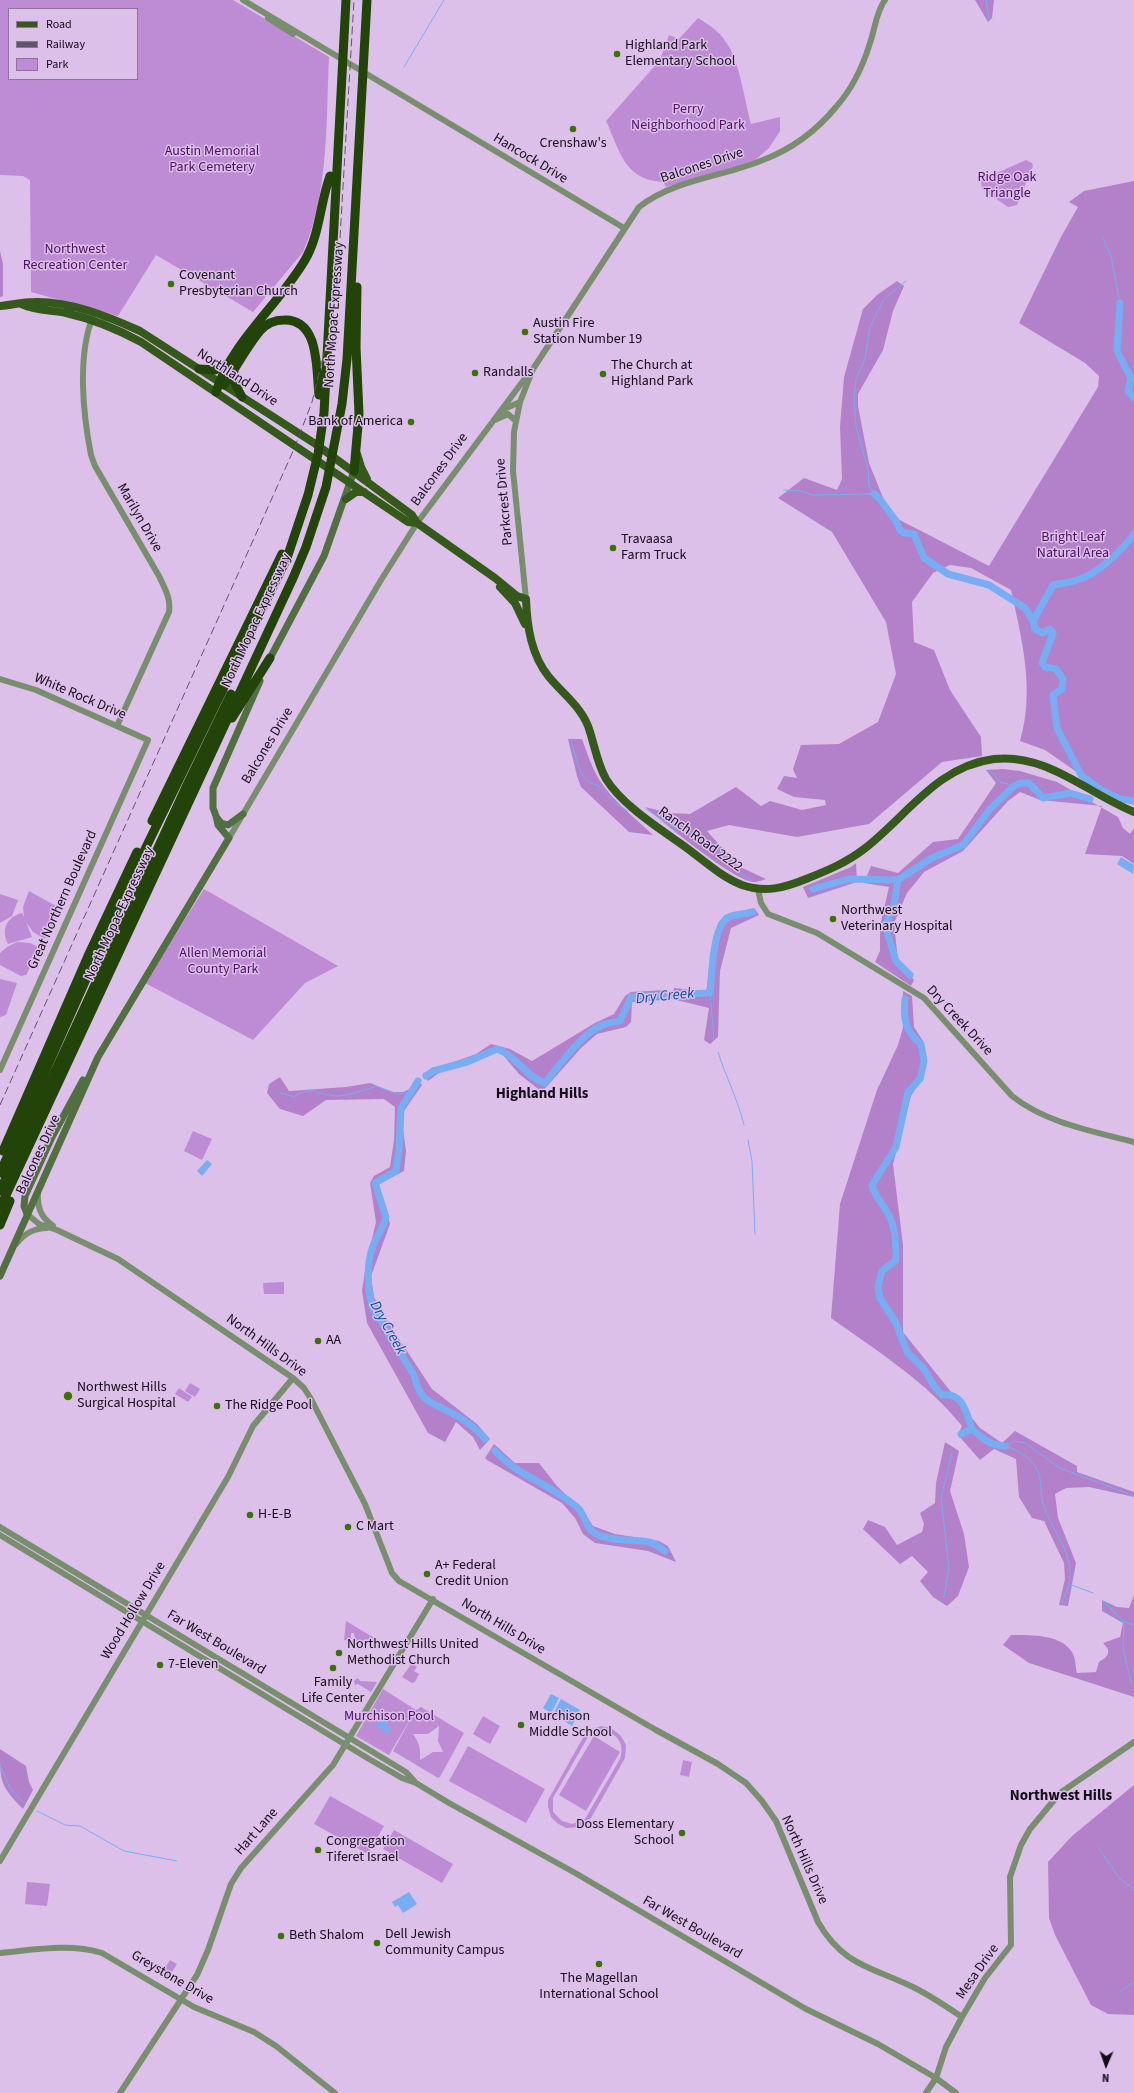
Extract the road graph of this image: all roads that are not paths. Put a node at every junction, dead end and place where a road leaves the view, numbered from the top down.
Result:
1 (242, 0) edge
2 (340, 0) edge
3 (346, 0) edge
4 (361, 0) edge
5 (367, 0) edge
6 (885, 0) edge
7 (330, 176) junction
8 (624, 228) junction
9 (330, 239) junction
10 (354, 239) junction
11 (0, 306) edge
12 (93, 317) junction
13 (232, 366) junction
14 (199, 369) junction
15 (533, 369) junction
16 (221, 384) junction
17 (216, 392) junction
18 (319, 395) junction
19 (242, 398) junction
20 (520, 402) junction
21 (498, 412) junction
22 (516, 421) junction
23 (490, 423) junction
24 (334, 438) junction
25 (357, 454) junction
26 (354, 471) junction
27 (351, 483) junction
28 (370, 483) junction
29 (324, 486) junction
30 (364, 492) junction
31 (346, 499) junction
32 (417, 523) junction
33 (284, 557) junction
34 (489, 573) junction
35 (526, 599) junction
36 (528, 630) junction
37 (270, 658) junction
38 (0, 679) edge
39 (117, 726) junction
40 (201, 737) junction
41 (148, 740) joint
42 (217, 741) junction
43 (204, 750) junction
44 (165, 795) junction
45 (1134, 812) edge
46 (243, 814) junction
47 (216, 816) junction
48 (177, 825) junction
49 (228, 838) junction
50 (758, 889) junction
51 (55, 1032) junction
52 (98, 1057) junction
53 (0, 1070) edge
54 (28, 1110) junction
55 (1134, 1142) edge
56 (0, 1158) edge
57 (22, 1161) junction
58 (0, 1173) edge
59 (38, 1188) junction
60 (0, 1191) edge
61 (0, 1208) edge
62 (26, 1214) junction
63 (0, 1226) edge
64 (57, 1230) junction
65 (12, 1249) junction
66 (0, 1276) edge
67 (293, 1378) junction
68 (0, 1527) edge
69 (0, 1535) edge
70 (433, 1599) junction
71 (146, 1614) junction
72 (142, 1620) junction
73 (349, 1738) junction
74 (1134, 1742) edge
75 (345, 1745) junction
76 (416, 1783) junction
77 (0, 1861) edge
78 (0, 1953) edge
79 (181, 1999) junction
80 (962, 2017) junction
81 (936, 2078) junction
82 (120, 2093) edge
83 (335, 2093) edge
84 (926, 2093) edge
85 (956, 2093) edge

1 - 8 street, Hancock Drive
2 - 7 highway, North Mopac Expressway
3 - 9 highway
4 - 24 highway
5 - 10 highway, North Mopac Expressway
6 - 8 street, Balcones Drive
7 - 9 highway, North Mopac Expressway
7 - 13 highway
8 - 15 street, Balcones Drive
9 - 18 highway, North Mopac Expressway
9 - 33 highway
10 - 24 highway, North Mopac Expressway
10 - 25 highway
11 - 12 main road, Northland Drive
12 - 14 main road, Northland Drive
12 - 17 main road, Northland Drive
12 - 39 street, Marilyn Drive
13 - 14 highway
13 - 16 highway
13 - 18 highway
13 - 19 highway
14 - 16 main road, Northland Drive
15 - 20 street, Balcones Drive
15 - 21 street
16 - 17 highway
16 - 19 main road, Northland Drive
17 - 27 main road, Northland Drive
18 - 33 highway, North Mopac Expressway
19 - 26 main road, Northland Drive
20 - 21 street, Balcones Drive
20 - 22 street, Parkcrest Drive
21 - 23 street, Balcones Drive
22 - 23 street
22 - 35 street, Parkcrest Drive
23 - 32 street, Balcones Drive
24 - 29 highway, North Mopac Expressway
25 - 26 highway
25 - 28 main road
26 - 27 main road
26 - 28 main road, Northland Drive
27 - 30 main road, Northland Drive
27 - 31 main road
28 - 32 main road, Northland Drive
29 - 42 highway, North Mopac Expressway
29 - 43 highway
30 - 31 main road
30 - 32 main road, Northland Drive
31 - 37 main road
32 - 34 main road, Northland Drive
32 - 46 street, Balcones Drive
33 - 40 highway
33 - 44 highway, North Mopac Expressway
34 - 35 main road, Northland Drive
34 - 36 main road
35 - 36 main road, Ranch Road 2222
36 - 50 main road, Ranch Road 2222
37 - 42 highway
37 - 47 main road
38 - 39 street, White Rock Drive
39 - 41 street, White Rock Drive
40 - 44 highway
40 - 54 highway
41 - 53 street, Great Northern Boulevard
42 - 48 highway, North Mopac Expressway
43 - 48 highway
43 - 60 highway
44 - 51 highway, North Mopac Expressway
45 - 50 main road, Ranch Road 2222
46 - 47 main road
46 - 49 street, Balcones Drive
47 - 49 main road
48 - 57 highway, North Mopac Expressway
49 - 52 main road, Balcones Drive
50 - 55 street, Dry Creek Drive
51 - 54 highway
51 - 56 highway, North Mopac Expressway
52 - 59 main road, Balcones Drive
52 - 62 main road, Balcones Drive
54 - 58 highway
57 - 61 highway, North Mopac Expressway
57 - 63 highway
59 - 62 main road, Balcones Drive
59 - 64 street, North Hills Drive
62 - 64 street, North Hills Drive
62 - 65 main road
64 - 65 street
64 - 67 street, North Hills Drive
65 - 66 main road
67 - 70 street, North Hills Drive
67 - 71 street, Wood Hollow Drive
68 - 71 street, Far West Boulevard
69 - 72 street, Far West Boulevard
70 - 73 street, Hart Lane
70 - 80 street, North Hills Drive
71 - 72 street, Wood Hollow Drive
71 - 73 street, Far West Boulevard
72 - 75 street, Far West Boulevard
72 - 77 street, Wood Hollow Drive
73 - 75 street, Hart Lane
73 - 76 street, Far West Boulevard
74 - 80 street, Mesa Drive
75 - 76 street, Far West Boulevard
75 - 79 street, Hart Lane
76 - 81 street, Far West Boulevard
78 - 79 street, Greystone Drive
79 - 82 street, Hart Lane
79 - 83 street, Greystone Drive
80 - 81 street, Mesa Drive
81 - 84 street, Mesa Drive
81 - 85 street, Far West Boulevard

